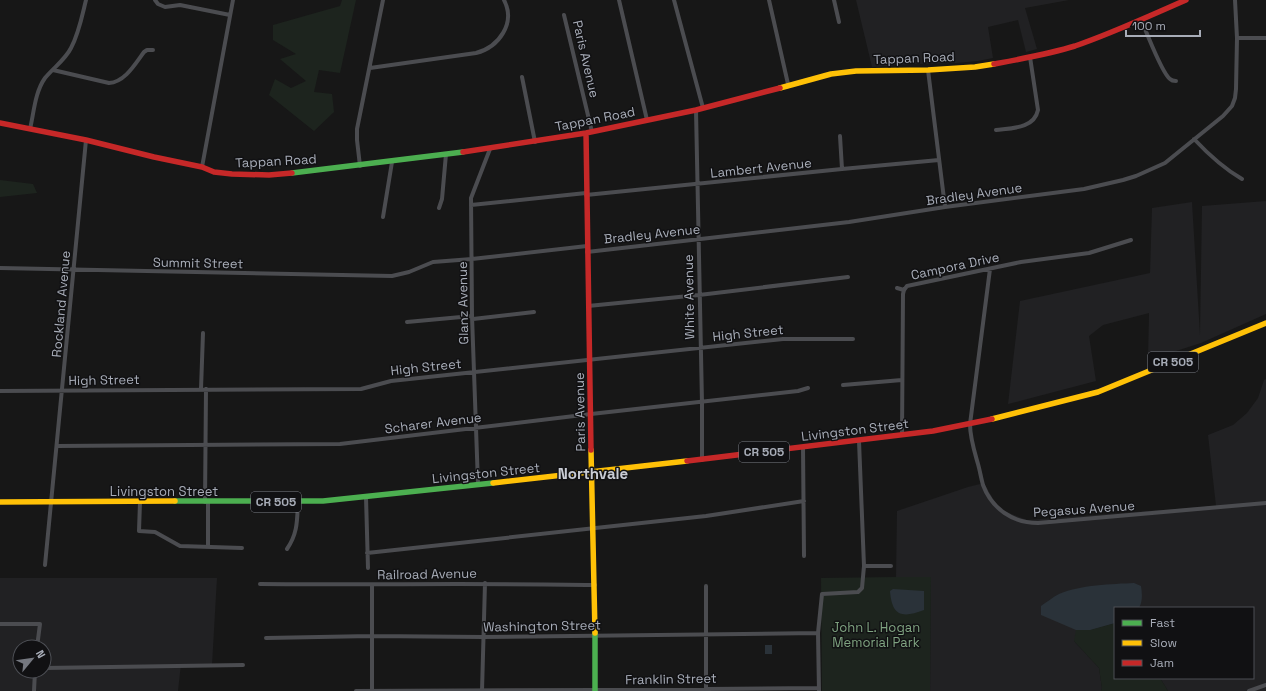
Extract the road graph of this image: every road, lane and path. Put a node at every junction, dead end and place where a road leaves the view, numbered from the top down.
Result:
1 (86, 0) edge
2 (155, 0) edge
3 (234, 0) edge
4 (383, 0) edge
5 (504, 0) edge
6 (619, 0) edge
7 (674, 0) edge
8 (769, 0) edge
9 (834, 0) edge
10 (1186, 0) edge
11 (1235, 0) edge
12 (230, 15) junction
13 (564, 15) dead end
14 (1141, 20) junction
15 (840, 22) dead end
16 (1237, 38) junction
17 (1266, 38) edge
18 (153, 50) dead end
19 (1030, 57) junction
20 (370, 68) junction
21 (53, 70) junction
22 (928, 70) junction
23 (522, 77) dead end
24 (1176, 81) dead end
25 (788, 84) junction
26 (703, 108) junction
27 (696, 110) junction
28 (647, 120) junction
29 (0, 123) edge
30 (30, 129) junction
31 (996, 130) dead end
32 (589, 132) junction
33 (840, 136) dead end
34 (1194, 139) junction
35 (86, 140) junction
36 (535, 142) junction
37 (490, 149) junction
38 (446, 154) junction
39 (939, 160) junction
40 (392, 162) junction
41 (360, 166) junction
42 (202, 167) junction
43 (842, 169) junction
44 (1242, 179) dead end
45 (698, 185) junction
46 (586, 194) junction
47 (471, 205) junction
48 (945, 207) junction
49 (439, 208) dead end
50 (383, 217) dead end
51 (698, 239) junction
52 (1131, 240) dead end
53 (587, 249) junction
54 (472, 260) junction
55 (0, 268) edge
56 (990, 269) junction
57 (73, 270) junction
58 (395, 276) joint
59 (848, 277) dead end
60 (897, 288) dead end
61 (904, 290) junction
62 (699, 295) junction
63 (588, 306) junction
64 (534, 312) dead end
65 (473, 317) junction
66 (407, 322) dead end
67 (1266, 323) edge
68 (203, 332) dead end
69 (853, 340) dead end
70 (700, 348) junction
71 (590, 360) junction
72 (474, 372) junction
73 (902, 380) junction
74 (843, 385) dead end
75 (201, 388) junction
76 (808, 388) dead end
77 (206, 389) junction
78 (0, 391) edge
79 (63, 391) junction
80 (702, 402) junction
81 (591, 414) junction
82 (970, 424) junction
83 (476, 428) junction
84 (902, 435) junction
85 (860, 441) junction
86 (206, 445) junction
87 (57, 446) junction
88 (803, 447) junction
89 (702, 460) junction
90 (593, 473) junction
91 (478, 484) junction
92 (366, 497) junction
93 (804, 501) junction
94 (0, 502) edge
95 (51, 502) junction
96 (140, 502) junction
97 (207, 502) junction
98 (298, 502) junction
99 (1266, 503) edge
100 (594, 528) junction
101 (208, 547) junction
102 (242, 548) dead end
103 (287, 549) dead end
104 (367, 553) junction
105 (804, 556) dead end
106 (45, 565) dead end
107 (864, 566) junction
108 (891, 566) dead end
109 (368, 568) dead end
110 (484, 583) junction
111 (260, 584) dead end
112 (372, 585) junction
113 (594, 585) junction
114 (706, 586) dead end
115 (0, 624) edge
116 (818, 633) junction
117 (706, 634) junction
118 (595, 635) junction
119 (372, 636) junction
120 (483, 637) junction
121 (266, 638) dead end
122 (38, 639) edge
123 (243, 665) dead end
124 (52, 668) edge
125 (35, 679) edge
126 (1266, 685) edge
127 (819, 689) edge
128 (706, 690) edge
129 (34, 691) edge
130 (356, 691) edge
131 (372, 691) edge
132 (482, 691) edge
133 (595, 691) edge
134 (1249, 691) edge

1 - 21 street
2 - 12 street
3 - 12 street
4 - 20 street
5 - 20 street
6 - 28 street
7 - 26 street
8 - 25 street
9 - 15 street
10 - 14 street, Tappan Road
11 - 16 street, Bradley Avenue
12 - 42 street
13 - 32 street, Paris Avenue
14 - 19 street, Tappan Road
14 - 24 street
16 - 17 street
16 - 34 street, Bradley Avenue
18 - 21 street
19 - 22 street, Tappan Road
19 - 31 street
20 - 41 street
21 - 30 street
22 - 25 street, Tappan Road
22 - 39 street
23 - 36 street
25 - 26 street, Tappan Road
26 - 27 street, Tappan Road
27 - 28 street, Tappan Road
27 - 45 street, White Avenue
28 - 32 street, Tappan Road
29 - 30 street, Tappan Road
30 - 35 street, Tappan Road
32 - 36 street, Tappan Road
32 - 46 street, Paris Avenue
33 - 43 street
34 - 44 street
34 - 48 street, Bradley Avenue
35 - 42 street, Tappan Road
35 - 57 street, Rockland Avenue
36 - 37 street, Tappan Road
37 - 38 street, Tappan Road
37 - 47 street, Glanz Avenue
38 - 40 street, Tappan Road
38 - 49 street
39 - 43 street, Lambert Avenue
39 - 48 street
40 - 41 street, Tappan Road
40 - 50 street
41 - 42 street, Tappan Road
43 - 45 street, Lambert Avenue
45 - 46 street, Lambert Avenue
45 - 51 street, White Avenue
46 - 47 street, Lambert Avenue
46 - 53 street, Paris Avenue
47 - 54 street, Glanz Avenue
48 - 51 street, Bradley Avenue
51 - 53 street, Bradley Avenue
51 - 62 street, White Avenue
52 - 56 street, Campora Drive
53 - 54 street, Bradley Avenue
53 - 63 street, Paris Avenue
54 - 58 street, Bradley Avenue
54 - 65 street, Glanz Avenue
55 - 57 street, Summit Street
56 - 61 street, Campora Drive
56 - 82 street, Pegasus Avenue
57 - 58 street, Summit Street
57 - 79 street, Rockland Avenue
59 - 62 street
60 - 61 street
61 - 73 street, Campora Drive
62 - 63 street
62 - 70 street, White Avenue
63 - 71 street, Paris Avenue
64 - 65 street
65 - 66 street
65 - 72 street, Glanz Avenue
67 - 82 street, Livingston Street / CR 505
68 - 75 street
69 - 70 street, High Street
70 - 71 street, High Street
70 - 80 street, White Avenue
71 - 72 street, High Street
71 - 81 street, Paris Avenue
72 - 77 street, High Street
72 - 83 street, Glanz Avenue
73 - 74 street
73 - 84 street, Campora Drive
75 - 77 street, High Street
75 - 79 street, High Street
76 - 80 street, Scharer Avenue
77 - 86 street
78 - 79 street, High Street
79 - 87 street, Rockland Avenue
80 - 81 street, Scharer Avenue
80 - 89 street, White Avenue
81 - 83 street, Scharer Avenue
81 - 90 street, Paris Avenue
82 - 84 street, Livingston Street / CR 505
82 - 99 street, Pegasus Avenue
83 - 86 street, Scharer Avenue
83 - 91 street, Glanz Avenue
84 - 85 street, Livingston Street / CR 505
85 - 88 street, Livingston Street / CR 505
85 - 107 street
86 - 87 street, Scharer Avenue
86 - 97 street
87 - 95 street, Rockland Avenue
88 - 89 street, Livingston Street / CR 505
88 - 93 street
89 - 90 street, Livingston Street / CR 505
90 - 91 street, Livingston Street / CR 505
90 - 100 street, Paris Avenue
91 - 92 street, Livingston Street / CR 505
92 - 98 street, Livingston Street / CR 505
92 - 104 street
93 - 100 street
93 - 105 street
94 - 95 street, Livingston Street / CR 505
95 - 96 street, Livingston Street / CR 505
95 - 106 street, Rockland Avenue
96 - 97 street, Livingston Street / CR 505
96 - 101 street
97 - 98 street, Livingston Street / CR 505
97 - 101 street
98 - 103 street
100 - 104 street
100 - 113 street, Paris Avenue
101 - 102 street
104 - 109 street
107 - 108 street
107 - 116 street
110 - 112 street, Railroad Avenue
110 - 113 street, Railroad Avenue
110 - 120 street
111 - 112 street, Railroad Avenue
112 - 119 street
113 - 118 street, Paris Avenue
114 - 117 street
115 - 122 street
116 - 117 street, Washington Street
116 - 127 street
117 - 118 street, Washington Street
117 - 128 street
118 - 120 street, Washington Street
118 - 133 street, Paris Avenue
119 - 120 street, Washington Street
119 - 121 street, Washington Street
119 - 131 street
120 - 132 street
123 - 124 street
125 - 129 street
126 - 134 street
127 - 128 street, Franklin Street
128 - 133 street, Franklin Street
130 - 131 street, Franklin Street
131 - 132 street, Franklin Street
132 - 133 street, Franklin Street

